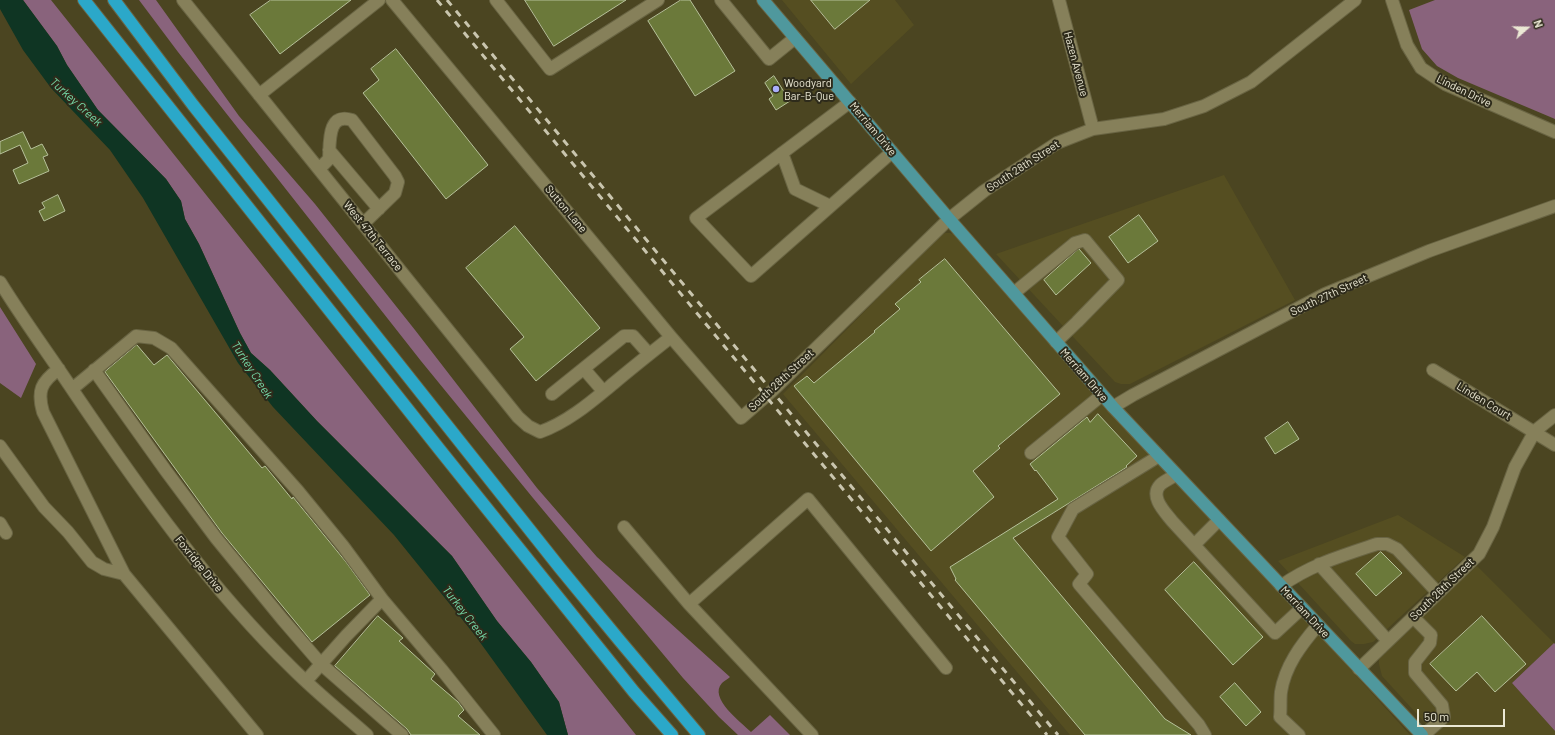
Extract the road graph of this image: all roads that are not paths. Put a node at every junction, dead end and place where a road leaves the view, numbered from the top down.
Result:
1 (84, 0) edge
2 (114, 0) edge
3 (183, 0) edge
4 (379, 0) edge
5 (392, 0) edge
6 (496, 0) edge
7 (658, 0) edge
8 (721, 0) edge
9 (763, 0) edge
10 (1059, 0) edge
11 (1356, 0) edge
12 (1392, 0) edge
13 (795, 38) junction
14 (259, 96) junction
15 (850, 102) junction
16 (1093, 129) junction
17 (1555, 132) edge
18 (329, 150) junction
19 (892, 152) junction
20 (782, 153) junction
21 (318, 169) junction
22 (830, 206) junction
23 (1555, 206) edge
24 (379, 209) junction
25 (949, 220) junction
26 (363, 224) junction
27 (0, 282) edge
28 (1014, 293) junction
29 (671, 337) junction
30 (1056, 342) junction
31 (648, 354) junction
32 (59, 369) junction
33 (584, 369) junction
34 (94, 370) junction
35 (1433, 370) dead end
36 (72, 389) junction
37 (603, 391) junction
38 (552, 394) dead end
39 (1102, 395) junction
40 (1113, 408) junction
41 (1555, 415) edge
42 (741, 418) joint
43 (1535, 431) junction
44 (1555, 445) edge
45 (0, 446) edge
46 (1031, 453) dead end
47 (1159, 456) junction
48 (1176, 474) junction
49 (1219, 520) junction
50 (624, 527) dead end
51 (1194, 545) junction
52 (1319, 564) junction
53 (124, 574) junction
54 (1281, 586) junction
55 (1438, 593) junction
56 (382, 599) junction
57 (689, 604) junction
58 (1302, 608) junction
59 (1413, 616) junction
60 (1318, 625) junction
61 (1388, 641) junction
62 (321, 664) junction
63 (946, 668) dead end
64 (1359, 669) junction
65 (306, 681) junction
66 (634, 692) junction
67 (695, 730) edge
68 (257, 735) edge
69 (367, 735) edge
70 (402, 735) edge
71 (494, 735) edge
72 (664, 735) edge
73 (672, 735) edge
74 (704, 735) edge
75 (812, 735) edge
76 (1205, 735) edge
77 (1299, 735) edge
78 (1423, 735) edge

1 - 66 highway
2 - 67 highway
3 - 14 street, West 47th Terrace
4 - 14 street
5 - 29 street, Sutton Lane
6 - 7 street
8 - 13 street
9 - 13 main road, Merriam Drive
10 - 16 street, Hazen Avenue
11 - 16 street, South 28th Street
12 - 17 street, Linden Drive
13 - 15 main road, Merriam Drive
14 - 21 street, West 47th Terrace
15 - 19 main road, Merriam Drive
15 - 20 street
16 - 25 street, South 28th Street
18 - 21 street
18 - 24 street
18 - 24 street
19 - 22 street
19 - 25 main road, Merriam Drive
20 - 22 street
20 - 22 street
21 - 26 street, West 47th Terrace
23 - 40 street, South 27th Street
24 - 26 street
25 - 28 main road, Merriam Drive
25 - 42 street, South 28th Street
26 - 37 street, West 47th Terrace
27 - 32 street, Foxridge Drive
28 - 30 main road, Merriam Drive
28 - 30 street
29 - 31 street
29 - 42 street, Sutton Lane
30 - 39 main road, Merriam Drive
31 - 33 street
31 - 37 street
32 - 36 street, Foxridge Drive
32 - 53 street
33 - 37 street
33 - 38 street
34 - 36 street
34 - 56 street
34 - 62 street
35 - 43 street, Linden Court
36 - 65 street, Foxridge Drive
39 - 40 main road, Merriam Drive
39 - 46 street
40 - 47 main road, Merriam Drive
41 - 43 street, South 26th Street
43 - 44 street
43 - 55 street, South 26th Street
45 - 53 street
47 - 48 main road, Merriam Drive
47 - 76 street
48 - 49 main road, Merriam Drive
48 - 51 street
49 - 51 street
49 - 54 main road, Merriam Drive
50 - 57 street
51 - 58 street
52 - 54 street
52 - 55 street
52 - 61 street
53 - 68 street
54 - 58 main road, Merriam Drive
55 - 59 street, South 26th Street
56 - 62 street
56 - 71 street
57 - 63 street
57 - 75 street
58 - 60 main road, Merriam Drive
59 - 61 street, South 26th Street
59 - 78 street
60 - 64 main road, Merriam Drive
60 - 77 street
61 - 64 street, South 26th Street
62 - 65 street
62 - 70 street
64 - 78 main road, Merriam Drive
65 - 69 street, Foxridge Drive
66 - 72 highway
66 - 73 highway
67 - 74 highway

